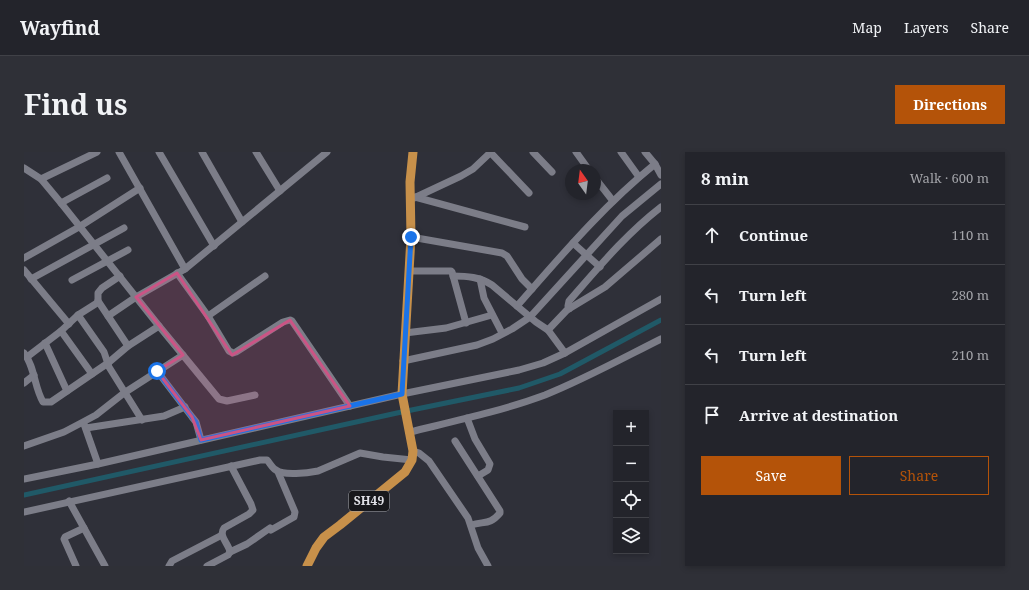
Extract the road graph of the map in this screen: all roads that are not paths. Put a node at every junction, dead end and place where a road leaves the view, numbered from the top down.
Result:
1 (97, 152) edge
2 (119, 152) edge
3 (159, 152) edge
4 (202, 152) edge
5 (256, 152) edge
6 (327, 152) edge
7 (413, 152) edge
8 (491, 152) edge
9 (533, 152) edge
10 (576, 152) edge
11 (620, 152) edge
12 (645, 152) edge
13 (318, 155) edge
14 (585, 164) edge
15 (655, 164) junction
16 (24, 168) edge
17 (552, 172) dead end
18 (661, 175) edge
19 (639, 177) junction
20 (107, 178) dead end
21 (41, 180) junction
22 (661, 184) edge
23 (601, 186) edge
24 (140, 188) junction
25 (280, 191) junction
26 (529, 193) dead end
27 (413, 199) junction
28 (612, 201) junction
29 (61, 203) junction
30 (661, 207) edge
31 (242, 222) junction
32 (79, 227) junction
33 (525, 227) dead end
34 (124, 228) dead end
35 (411, 237) junction
36 (661, 239) edge
37 (573, 243) junction
38 (94, 244) junction
39 (214, 246) junction
40 (128, 250) dead end
41 (586, 255) junction
42 (24, 258) edge
43 (107, 262) junction
44 (600, 267) junction
45 (185, 269) junction
46 (24, 270) edge
47 (409, 271) junction
48 (177, 273) junction
49 (120, 276) junction
50 (265, 276) dead end
51 (453, 276) junction
52 (31, 279) junction
53 (480, 279) junction
54 (72, 280) dead end
55 (532, 289) junction
56 (136, 297) junction
57 (661, 299) edge
58 (98, 301) junction
59 (517, 306) junction
60 (569, 309) junction
61 (78, 315) junction
62 (492, 315) junction
63 (108, 316) junction
64 (208, 316) junction
65 (530, 317) junction
66 (466, 322) junction
67 (69, 324) junction
68 (159, 326) junction
69 (548, 330) junction
70 (61, 331) junction
71 (405, 333) junction
72 (502, 333) junction
73 (661, 339) edge
74 (45, 343) junction
75 (128, 346) junction
76 (565, 353) junction
77 (25, 355) edge
78 (183, 355) junction
79 (403, 361) junction
80 (108, 363) junction
81 (157, 371) junction
82 (92, 374) junction
83 (34, 375) junction
84 (24, 383) edge
85 (67, 391) junction
86 (124, 393) junction
87 (255, 395) dead end
88 (402, 396) junction
89 (350, 406) junction
90 (185, 407) junction
91 (467, 418) junction
92 (142, 420) junction
93 (84, 425) junction
94 (410, 430) junction
95 (201, 440) junction
96 (455, 441) dead end
97 (24, 446) edge
98 (412, 456) junction
99 (98, 464) junction
100 (231, 466) junction
101 (278, 472) junction
102 (478, 476) junction
103 (24, 479) edge
104 (69, 502) junction
105 (24, 512) edge
106 (471, 525) junction
107 (84, 528) junction
108 (222, 535) junction
109 (230, 552) junction
110 (73, 565) edge
111 (105, 566) edge
112 (169, 566) edge
113 (207, 566) edge
114 (307, 566) edge
115 (488, 566) edge

1 - 21 street
2 - 24 street
3 - 39 street
4 - 31 street
5 - 25 street
6 - 13 street
7 - 27 main road
8 - 26 street
8 - 27 street
9 - 17 street
10 - 14 street
11 - 19 street
12 - 15 street
13 - 25 street
15 - 18 street
15 - 19 street
16 - 21 street
19 - 28 street
20 - 29 street
21 - 29 street
22 - 41 street
23 - 28 street
24 - 32 street
24 - 45 street
25 - 31 street
27 - 33 street
27 - 35 main road
28 - 37 street
29 - 32 street
30 - 44 street
31 - 39 street
32 - 38 street
32 - 42 street
34 - 38 street
35 - 47 main road
35 - 55 street
36 - 60 street
37 - 41 street
37 - 55 street
38 - 43 street
38 - 52 street
39 - 45 street
40 - 43 street
41 - 44 street
41 - 65 street
43 - 49 street
43 - 54 street
44 - 60 street
45 - 48 street
46 - 52 street
47 - 51 street
47 - 71 main road
48 - 56 street
48 - 64 street
49 - 56 street
49 - 58 street
50 - 64 street
51 - 53 street
51 - 66 street
52 - 67 street
53 - 59 street
53 - 62 street
55 - 59 street
56 - 63 street
56 - 68 street
57 - 76 street
58 - 61 street
58 - 63 street
59 - 65 street
60 - 69 street
61 - 67 street
61 - 80 street
62 - 66 street
62 - 72 street
63 - 75 street
64 - 89 street
65 - 69 street
65 - 72 street
66 - 71 street
67 - 70 street
68 - 75 street
68 - 78 street
69 - 76 street
70 - 74 street
70 - 82 street
71 - 79 main road
72 - 79 street
73 - 91 street
74 - 77 street
74 - 85 street
75 - 80 street
76 - 88 street
77 - 83 street
78 - 81 street
78 - 87 street
79 - 88 main road
80 - 82 street
80 - 86 street
81 - 86 street
81 - 90 street
82 - 85 street
83 - 84 street
83 - 85 street
86 - 92 street
86 - 93 street
88 - 89 street
88 - 94 main road
89 - 95 street
90 - 92 street
90 - 95 street
91 - 94 street
91 - 102 street
92 - 93 street
93 - 97 street
93 - 99 street
94 - 98 main road
95 - 99 street
96 - 102 street
98 - 101 street
98 - 106 street
98 - 114 main road, SH49
99 - 103 street
100 - 101 street
100 - 104 street
100 - 108 street
101 - 109 street
102 - 106 street
104 - 105 street
104 - 107 street
106 - 115 street
107 - 110 street
107 - 111 street
108 - 109 street
108 - 112 street
109 - 113 street

